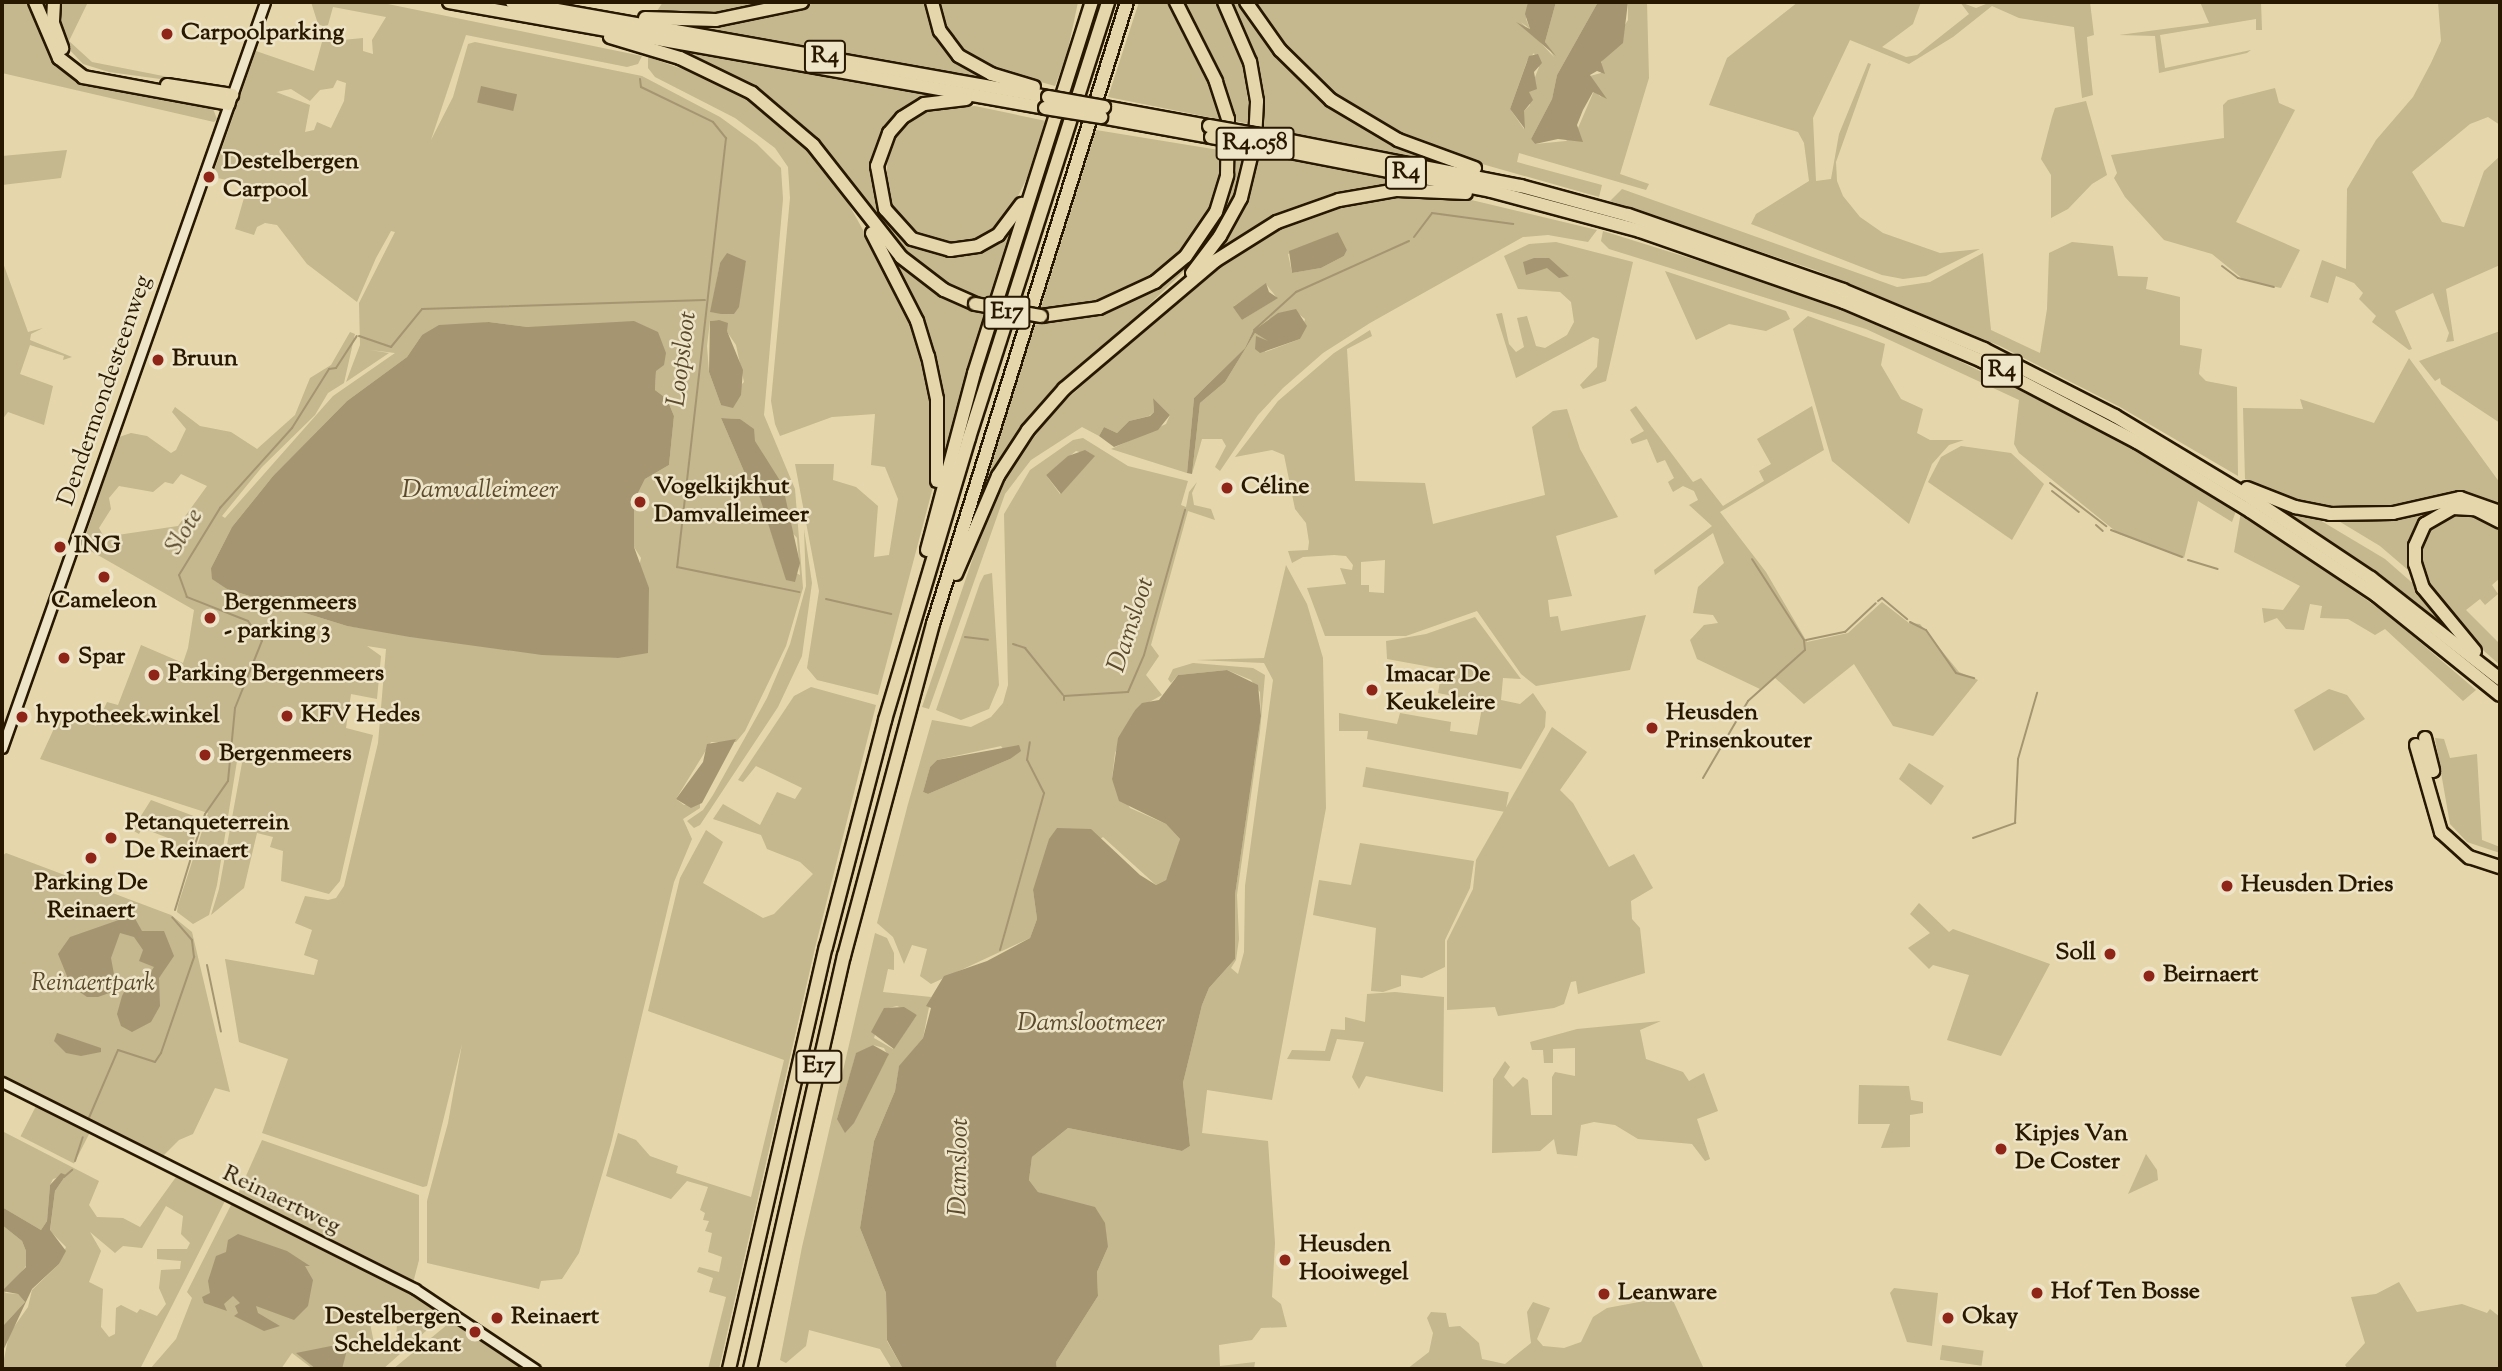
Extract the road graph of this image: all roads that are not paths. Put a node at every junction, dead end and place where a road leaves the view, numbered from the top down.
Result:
1 (35, 2) edge
2 (54, 2) edge
3 (263, 2) edge
4 (449, 2) edge
5 (512, 2) edge
6 (802, 2) edge
7 (933, 2) edge
8 (1082, 2) edge
9 (1092, 2) edge
10 (1108, 2) edge
11 (1127, 2) edge
12 (1176, 2) edge
13 (1224, 2) edge
14 (1246, 2) edge
15 (601, 18) junction
16 (574, 24) junction
17 (1073, 60) junction
18 (229, 99) junction
19 (998, 99) junction
20 (1048, 99) junction
21 (1102, 112) junction
22 (1265, 141) junction
23 (1044, 149) junction
24 (838, 176) junction
25 (1521, 186) junction
26 (1546, 205) junction
27 (1160, 306) junction
28 (2227, 486) junction
29 (2252, 500) junction
30 (2500, 512) edge
31 (2500, 522) edge
32 (923, 566) junction
33 (933, 624) junction
34 (912, 626) junction
35 (2496, 676) edge
36 (2500, 695) edge
37 (2, 748) edge
38 (2500, 858) edge
39 (2500, 867) edge
40 (2, 1082) edge
41 (535, 1369) edge
42 (729, 1369) edge
43 (750, 1369) edge

1 - 18 highway
2 - 18 highway
3 - 18 main road, Dendermondesteenweg
4 - 16 highway, R4
5 - 15 highway, R4
6 - 15 highway
7 - 20 highway
8 - 17 highway
9 - 17 highway
10 - 34 highway, E17
11 - 33 highway, E17
12 - 24 highway, bridge
13 - 27 highway, R4.058
14 - 25 highway
15 - 20 highway, R4
16 - 19 highway, R4
16 - 24 highway
17 - 23 highway
18 - 37 main road, Dendermondesteenweg
19 - 20 highway, R4
19 - 23 highway
20 - 21 highway, R4, bridge
20 - 21 highway, R4, bridge
21 - 22 highway, R4, bridge
22 - 25 highway, R4
22 - 26 highway, R4
23 - 32 highway
24 - 32 highway
25 - 28 highway, R4
26 - 27 highway
26 - 28 highway, R4
27 - 33 highway
28 - 29 highway
28 - 29 highway, R4
29 - 30 highway
29 - 35 highway, R4
29 - 36 highway, R4
31 - 35 highway
32 - 34 highway
33 - 43 highway, E17
34 - 42 highway, E17
38 - 39 highway
40 - 41 main road, Reinaertweg

